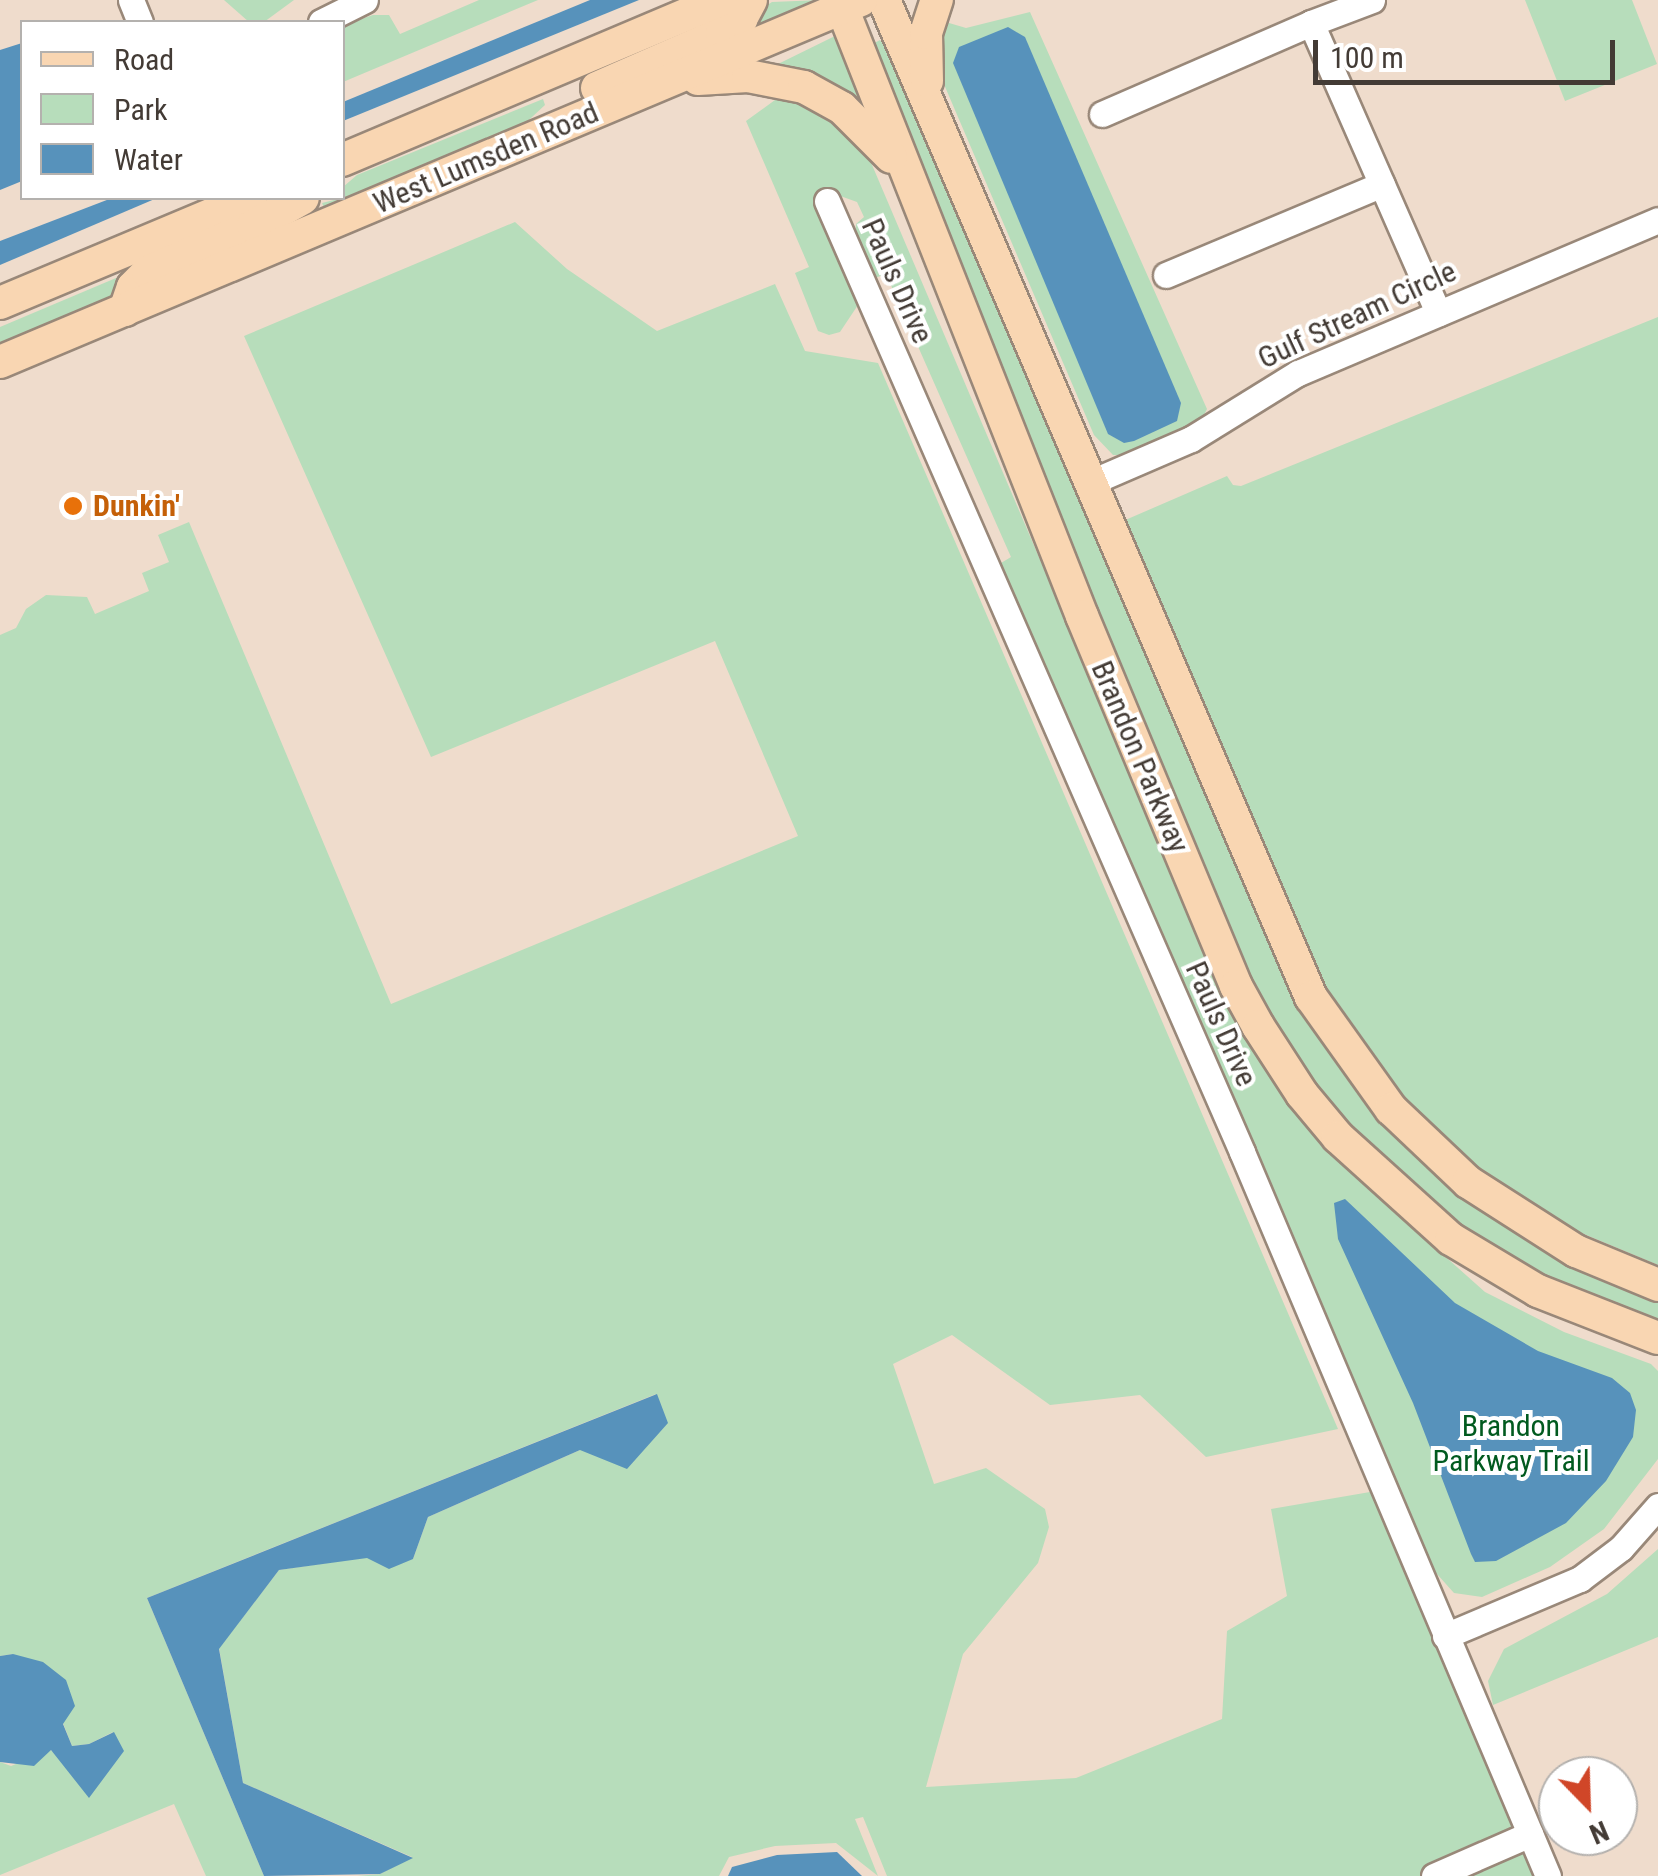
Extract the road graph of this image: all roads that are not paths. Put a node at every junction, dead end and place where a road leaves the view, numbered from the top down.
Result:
1 (364, 0) edge
2 (721, 0) edge
3 (751, 0) edge
4 (884, 0) edge
5 (937, 0) edge
6 (1372, 0) edge
7 (847, 3) edge
8 (326, 20) edge
9 (1312, 23) junction
10 (668, 82) junction
11 (928, 100) junction
12 (1102, 114) dead end
13 (528, 140) junction
14 (345, 159) edge
15 (905, 176) junction
16 (1382, 184) junction
17 (299, 200) edge
18 (827, 201) dead end
19 (214, 204) edge
20 (1658, 220) edge
21 (1166, 275) dead end
22 (0, 303) edge
23 (126, 310) junction
24 (1438, 312) junction
25 (0, 362) edge
26 (1089, 483) junction
27 (1658, 1284) edge
28 (1658, 1338) edge
29 (1658, 1506) edge
30 (1445, 1636) junction
31 (1530, 1834) junction
32 (1434, 1876) edge
33 (1548, 1876) edge

1 - 8 street
2 - 14 main road, West Lumsden Road
3 - 13 main road
4 - 11 main road, Brandon Parkway
5 - 11 main road
6 - 9 street
7 - 10 main road, West Lumsden Road
7 - 15 main road, Brandon Parkway
9 - 12 street
9 - 16 street
10 - 13 main road, West Lumsden Road
10 - 15 main road
11 - 26 main road, Brandon Parkway
13 - 23 main road, West Lumsden Road
15 - 28 main road, Brandon Parkway
16 - 21 street
16 - 24 street
17 - 23 main road
18 - 30 street, Pauls Drive
19 - 22 main road
20 - 24 street, Gulf Stream Circle
23 - 25 main road, West Lumsden Road
24 - 26 street, Gulf Stream Circle
26 - 27 main road, Brandon Parkway
29 - 30 street
30 - 31 street, Pauls Drive
31 - 32 street
31 - 33 street, Pauls Drive

